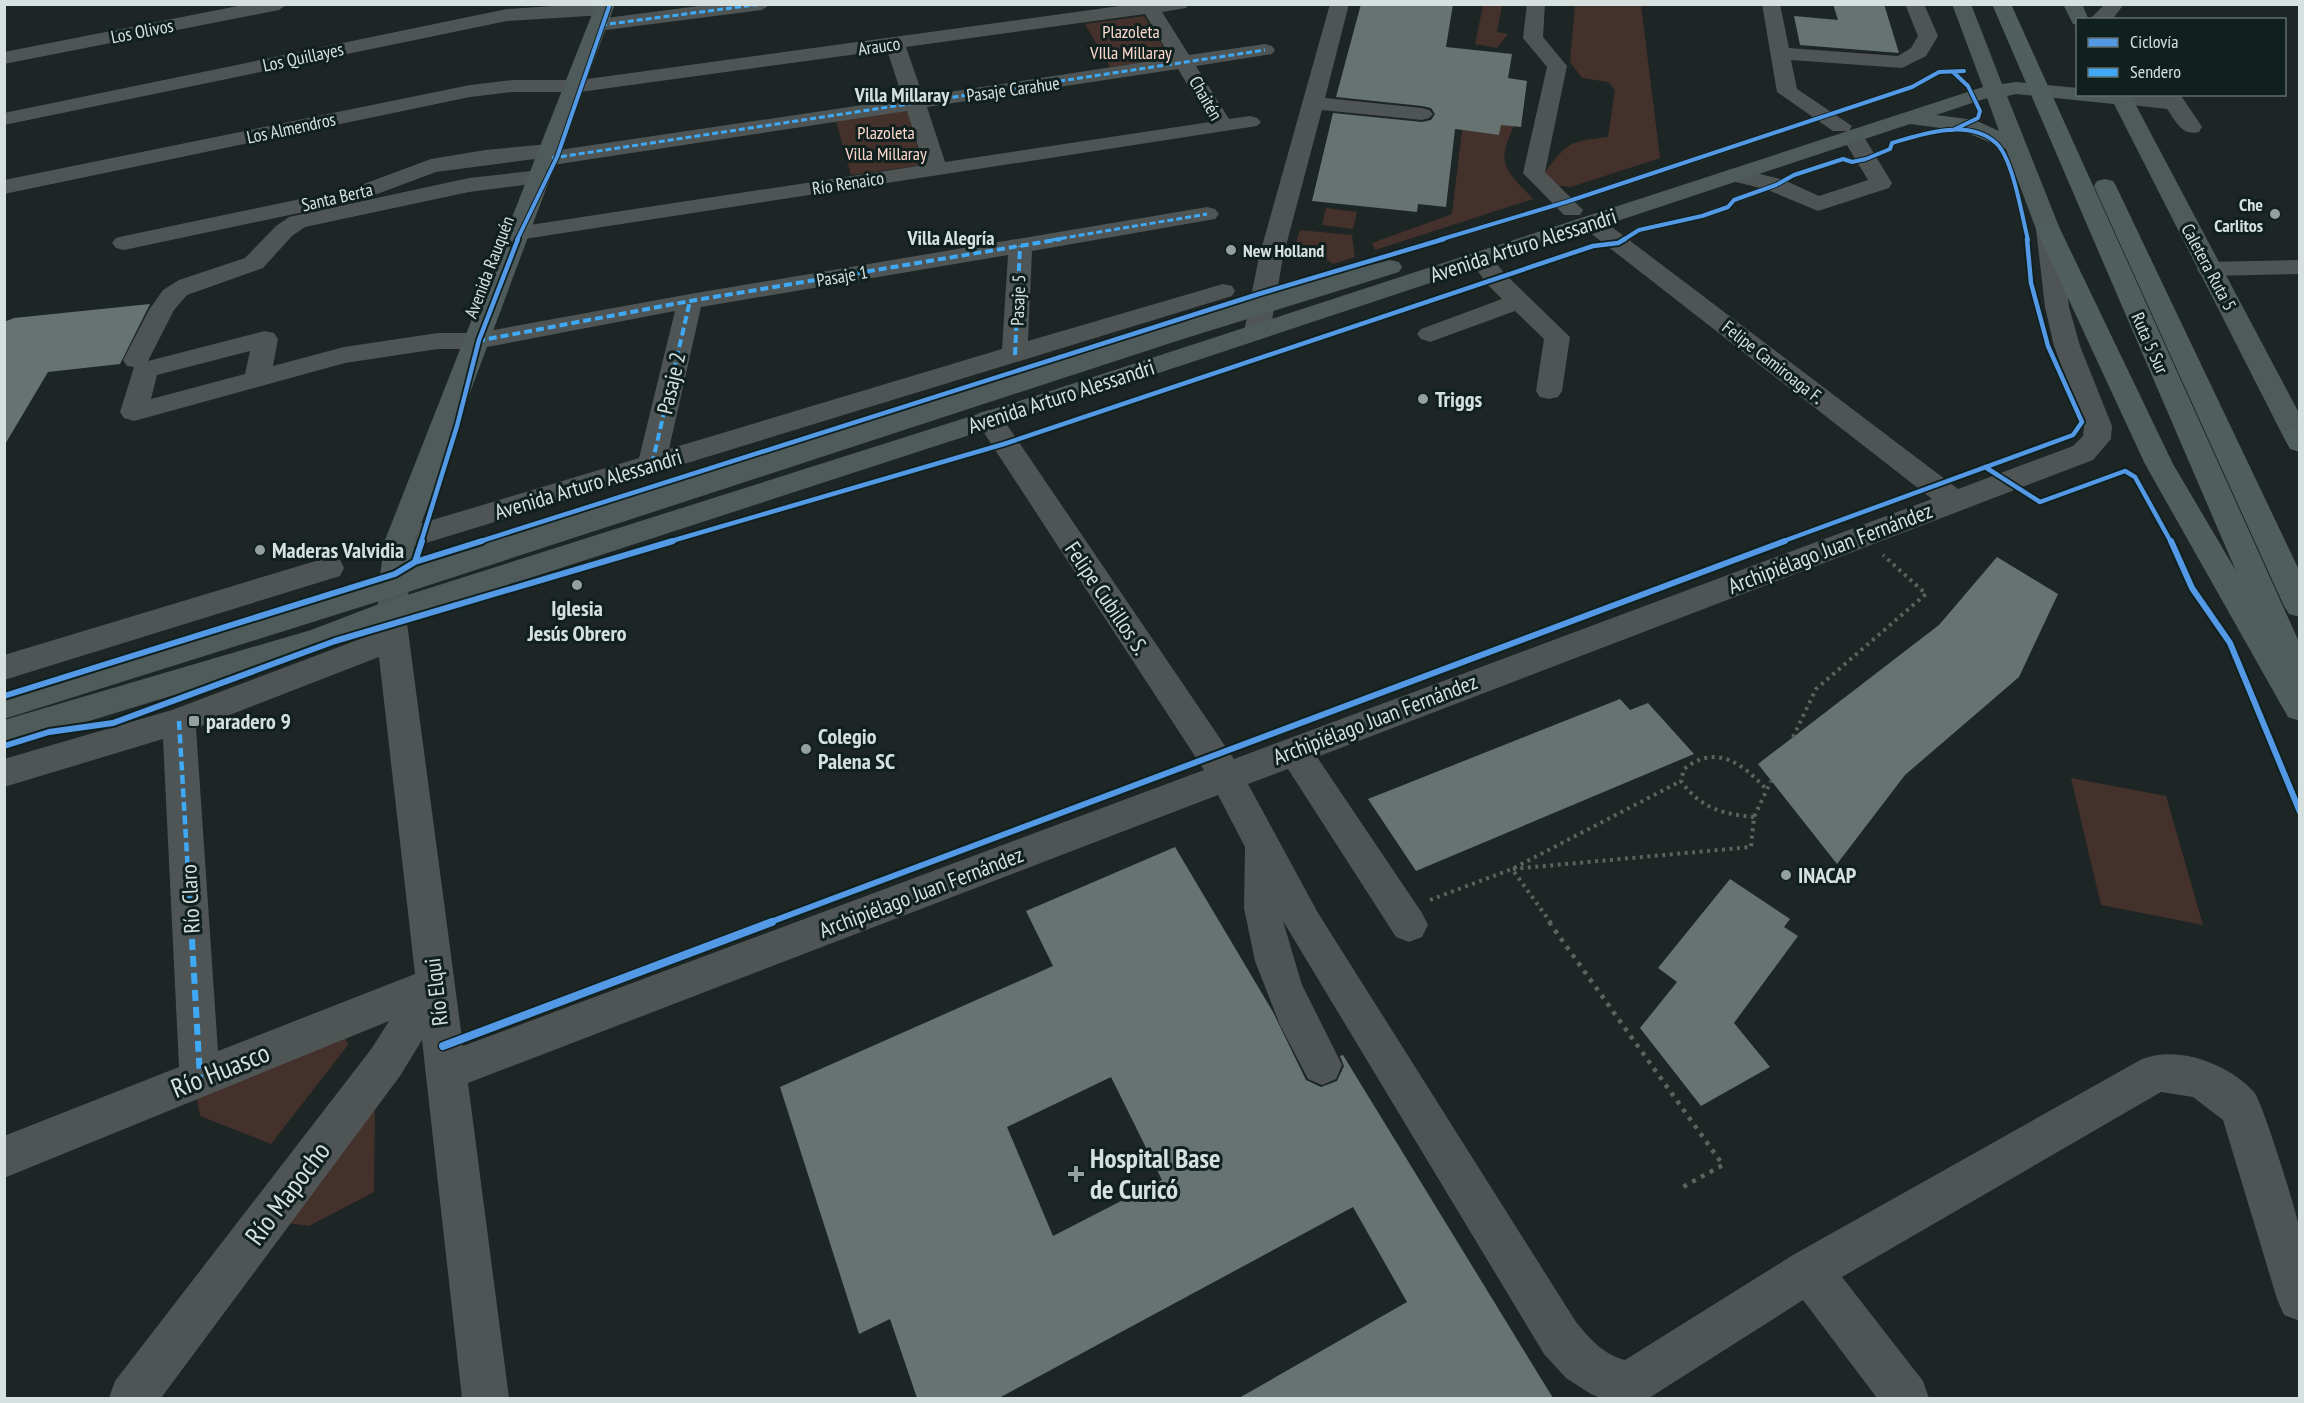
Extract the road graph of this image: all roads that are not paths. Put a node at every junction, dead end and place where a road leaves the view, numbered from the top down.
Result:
1 (279, 4) edge
2 (762, 4) edge
3 (1179, 4) edge
4 (1340, 4) edge
5 (1536, 4) edge
6 (1771, 4) edge
7 (1914, 4) edge
8 (1961, 4) edge
9 (2001, 4) edge
10 (2022, 4) edge
11 (2072, 4) edge
12 (2115, 4) edge
13 (1151, 9) junction
14 (602, 13) edge
15 (2079, 18) edge
16 (2101, 18) edge
17 (895, 44) junction
18 (2040, 46) dead end
19 (1265, 50) dead end
20 (1779, 53) junction
21 (1979, 53) junction
22 (4, 58) edge
23 (1186, 63) junction
24 (2050, 66) dead end
25 (1993, 84) junction
26 (577, 87) junction
27 (2076, 87) edge
28 (2076, 94) edge
29 (2092, 96) edge
30 (1930, 97) junction
31 (2171, 99) edge
32 (2130, 100) edge
33 (915, 103) junction
34 (1313, 103) junction
35 (2002, 110) junction
36 (2059, 112) junction
37 (1422, 114) dead end
38 (4, 119) edge
39 (1909, 119) junction
40 (1250, 122) dead end
41 (1223, 126) junction
42 (2191, 127) dead end
43 (1847, 132) junction
44 (2017, 146) junction
45 (545, 162) junction
46 (937, 170) junction
47 (1736, 176) junction
48 (4, 187) edge
49 (1207, 214) dead end
50 (1582, 217) junction
51 (2048, 230) junction
52 (518, 233) junction
53 (124, 243) dead end
54 (1020, 246) junction
55 (1481, 259) junction
56 (2300, 267) edge
57 (2212, 274) junction
58 (2300, 282) edge
59 (1223, 291) dead end
60 (1519, 301) junction
61 (690, 302) junction
62 (1261, 305) junction
63 (1257, 332) junction
64 (1430, 334) dead end
65 (477, 341) junction
66 (1016, 354) junction
67 (136, 360) dead end
68 (257, 378) junction
69 (1549, 391) dead end
70 (989, 419) junction
71 (2295, 426) edge
72 (652, 464) junction
73 (1954, 501) junction
74 (400, 540) junction
75 (329, 568) dead end
76 (2300, 606) edge
77 (392, 612) junction
78 (4, 668) edge
79 (2300, 681) edge
80 (4, 706) edge
81 (2300, 708) edge
82 (179, 721) junction
83 (4, 734) edge
84 (1294, 750) junction
85 (4, 773) edge
86 (1226, 776) junction
87 (1263, 848) junction
88 (1417, 914) road end
89 (435, 984) junction
90 (1322, 1065) dead end
91 (446, 1072) junction
92 (200, 1078) junction
93 (4, 1157) edge
94 (1809, 1271) junction
95 (2300, 1299) edge
96 (132, 1398) edge
97 (486, 1398) edge
98 (1906, 1398) edge

1 - 22 street, Los Olivos
2 - 14 street, Los Quillayes
3 - 13 street, Arauco
4 - 34 street
5 - 50 street, Felipe Camiroaga F.
6 - 20 street
7 - 20 street
8 - 21 main road
9 - 36 highway, Ruta 5 Sur
10 - 18 highway
11 - 15 main road
12 - 16 street
13 - 17 street, Arauco
13 - 23 street, Chaitén
14 - 26 main road, Avenida Rauquén
14 - 38 street, Los Quillayes
17 - 26 street, Arauco
17 - 33 street
19 - 23 street, Pasaje Carahue
20 - 43 street
21 - 25 main road
21 - 30 main road
23 - 33 street, Pasaje Carahue
23 - 41 street, Chaitén
24 - 36 highway, Ruta 5 Sur
25 - 27 main road, Avenida Arturo Alessandri
25 - 28 main road, Avenida Arturo Alessandri
25 - 30 main road, Avenida Arturo Alessandri
25 - 35 main road
25 - 39 main road, Avenida Arturo Alessandri
26 - 45 main road, Avenida Rauquén
26 - 48 street, Los Almendros
29 - 32 main road, Avenida Arturo Alessandri
30 - 43 main road, Avenida Arturo Alessandri
31 - 32 street
31 - 42 street
32 - 35 main road
32 - 57 main road, Caletera Ruta 5
33 - 45 street, Pasaje Carahue
33 - 46 street
34 - 37 street
34 - 62 street
35 - 44 main road
36 - 76 highway, Ruta 5 Sur
36 - 79 highway, Ruta 5 Sur
39 - 43 main road, Avenida Arturo Alessandri
39 - 44 main road
40 - 41 street, Río Renaico
41 - 46 street, Río Renaico
43 - 47 main road, Avenida Arturo Alessandri
43 - 47 street
43 - 50 main road, Avenida Arturo Alessandri
44 - 51 main road
45 - 52 main road, Avenida Rauquén
45 - 53 street, Santa Berta
45 - 67 street
46 - 52 street, Río Renaico
47 - 50 main road, Avenida Arturo Alessandri
49 - 54 street, Pasaje 1
50 - 55 main road, Avenida Arturo Alessandri
50 - 62 main road, Avenida Arturo Alessandri
50 - 73 street, Felipe Camiroaga F.
51 - 73 street, Archipiélago Juan Fernández
51 - 81 highway
52 - 65 main road, Avenida Rauquén
54 - 61 street, Pasaje 1
54 - 66 street, Pasaje 5
55 - 60 street
55 - 63 main road, Avenida Arturo Alessandri
56 - 57 street
57 - 58 street
57 - 71 main road, Caletera Ruta 5
59 - 66 street, Avenida Arturo Alessandri
60 - 64 street
60 - 69 street
61 - 65 street, Pasaje 1
61 - 72 street, Pasaje 2
62 - 63 street
62 - 77 main road, Avenida Arturo Alessandri
63 - 70 main road, Avenida Arturo Alessandri
65 - 68 street, Pasaje 1
65 - 74 main road, Avenida Rauquén
66 - 72 street, Avenida Arturo Alessandri
68 - 68 street, Pasaje 1
70 - 77 main road, Avenida Arturo Alessandri
70 - 86 street, Felipe Cubillos S.
72 - 74 street, Avenida Arturo Alessandri
73 - 84 street, Archipiélago Juan Fernández
74 - 77 main road, Avenida Rauquén
75 - 78 street
77 - 80 main road, Avenida Arturo Alessandri
77 - 82 street, Avenida Arturo Alessandri
77 - 83 main road, Avenida Arturo Alessandri
77 - 89 street, Río Elqui
82 - 85 street, Avenida Arturo Alessandri
82 - 92 street, Río Claro
84 - 86 street, Archipiélago Juan Fernández
84 - 88 street
86 - 87 street, Felipe Cubillos S.
86 - 91 street, Archipiélago Juan Fernández
87 - 90 street
87 - 94 street, Felipe Cubillos S.
89 - 91 street, Río Elqui
89 - 92 street, Río Huasco
89 - 96 street, Río Mapocho
91 - 97 street, Río Elqui
92 - 93 street, Río Huasco
94 - 95 street
94 - 98 street

